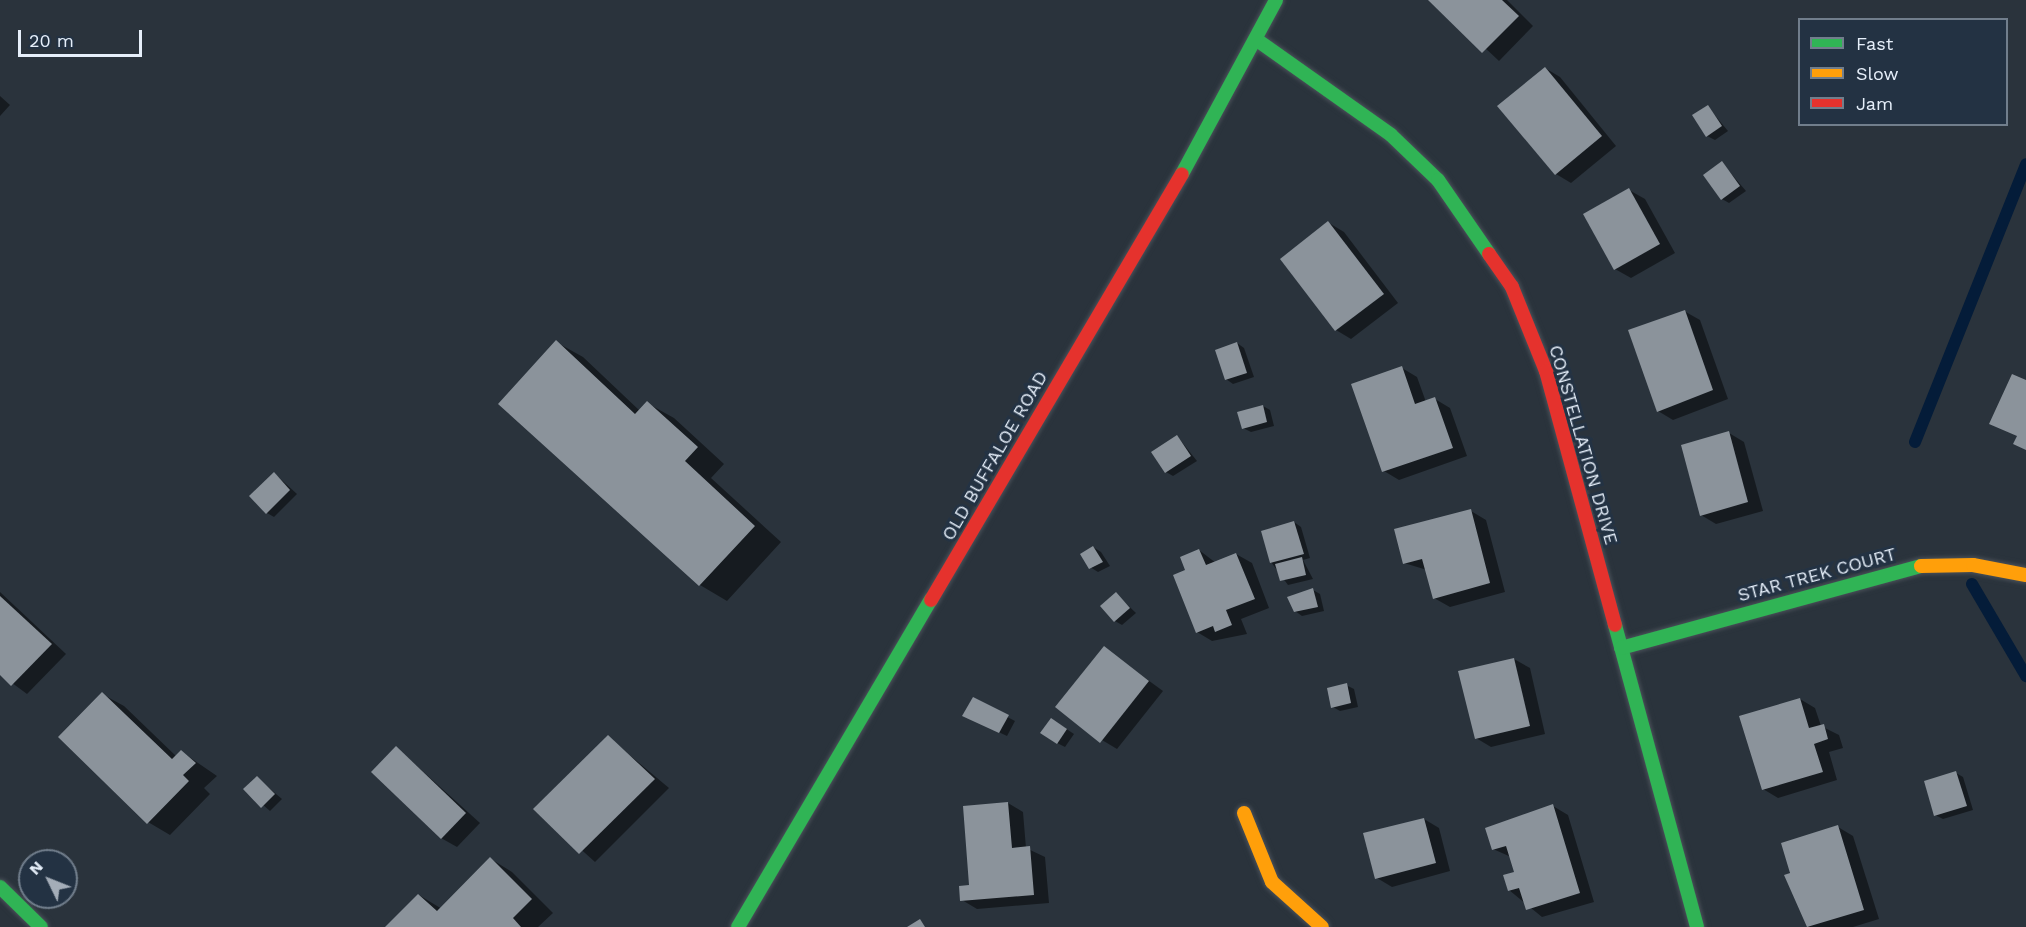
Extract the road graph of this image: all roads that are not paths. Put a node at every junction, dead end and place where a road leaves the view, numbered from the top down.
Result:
1 (1276, 0) edge
2 (1257, 40) junction
3 (2026, 575) edge
4 (1621, 648) junction
5 (1244, 813) dead end
6 (0, 887) edge
7 (41, 927) edge
8 (738, 927) edge
9 (1322, 927) edge
10 (1697, 927) edge

1 - 2 street, OLD BUFFALOE ROAD
2 - 4 street, CONSTELLATION DRIVE
2 - 8 street, OLD BUFFALOE ROAD
3 - 4 street, STAR TREK COURT
4 - 10 street, CONSTELLATION DRIVE
5 - 9 street
6 - 7 street

